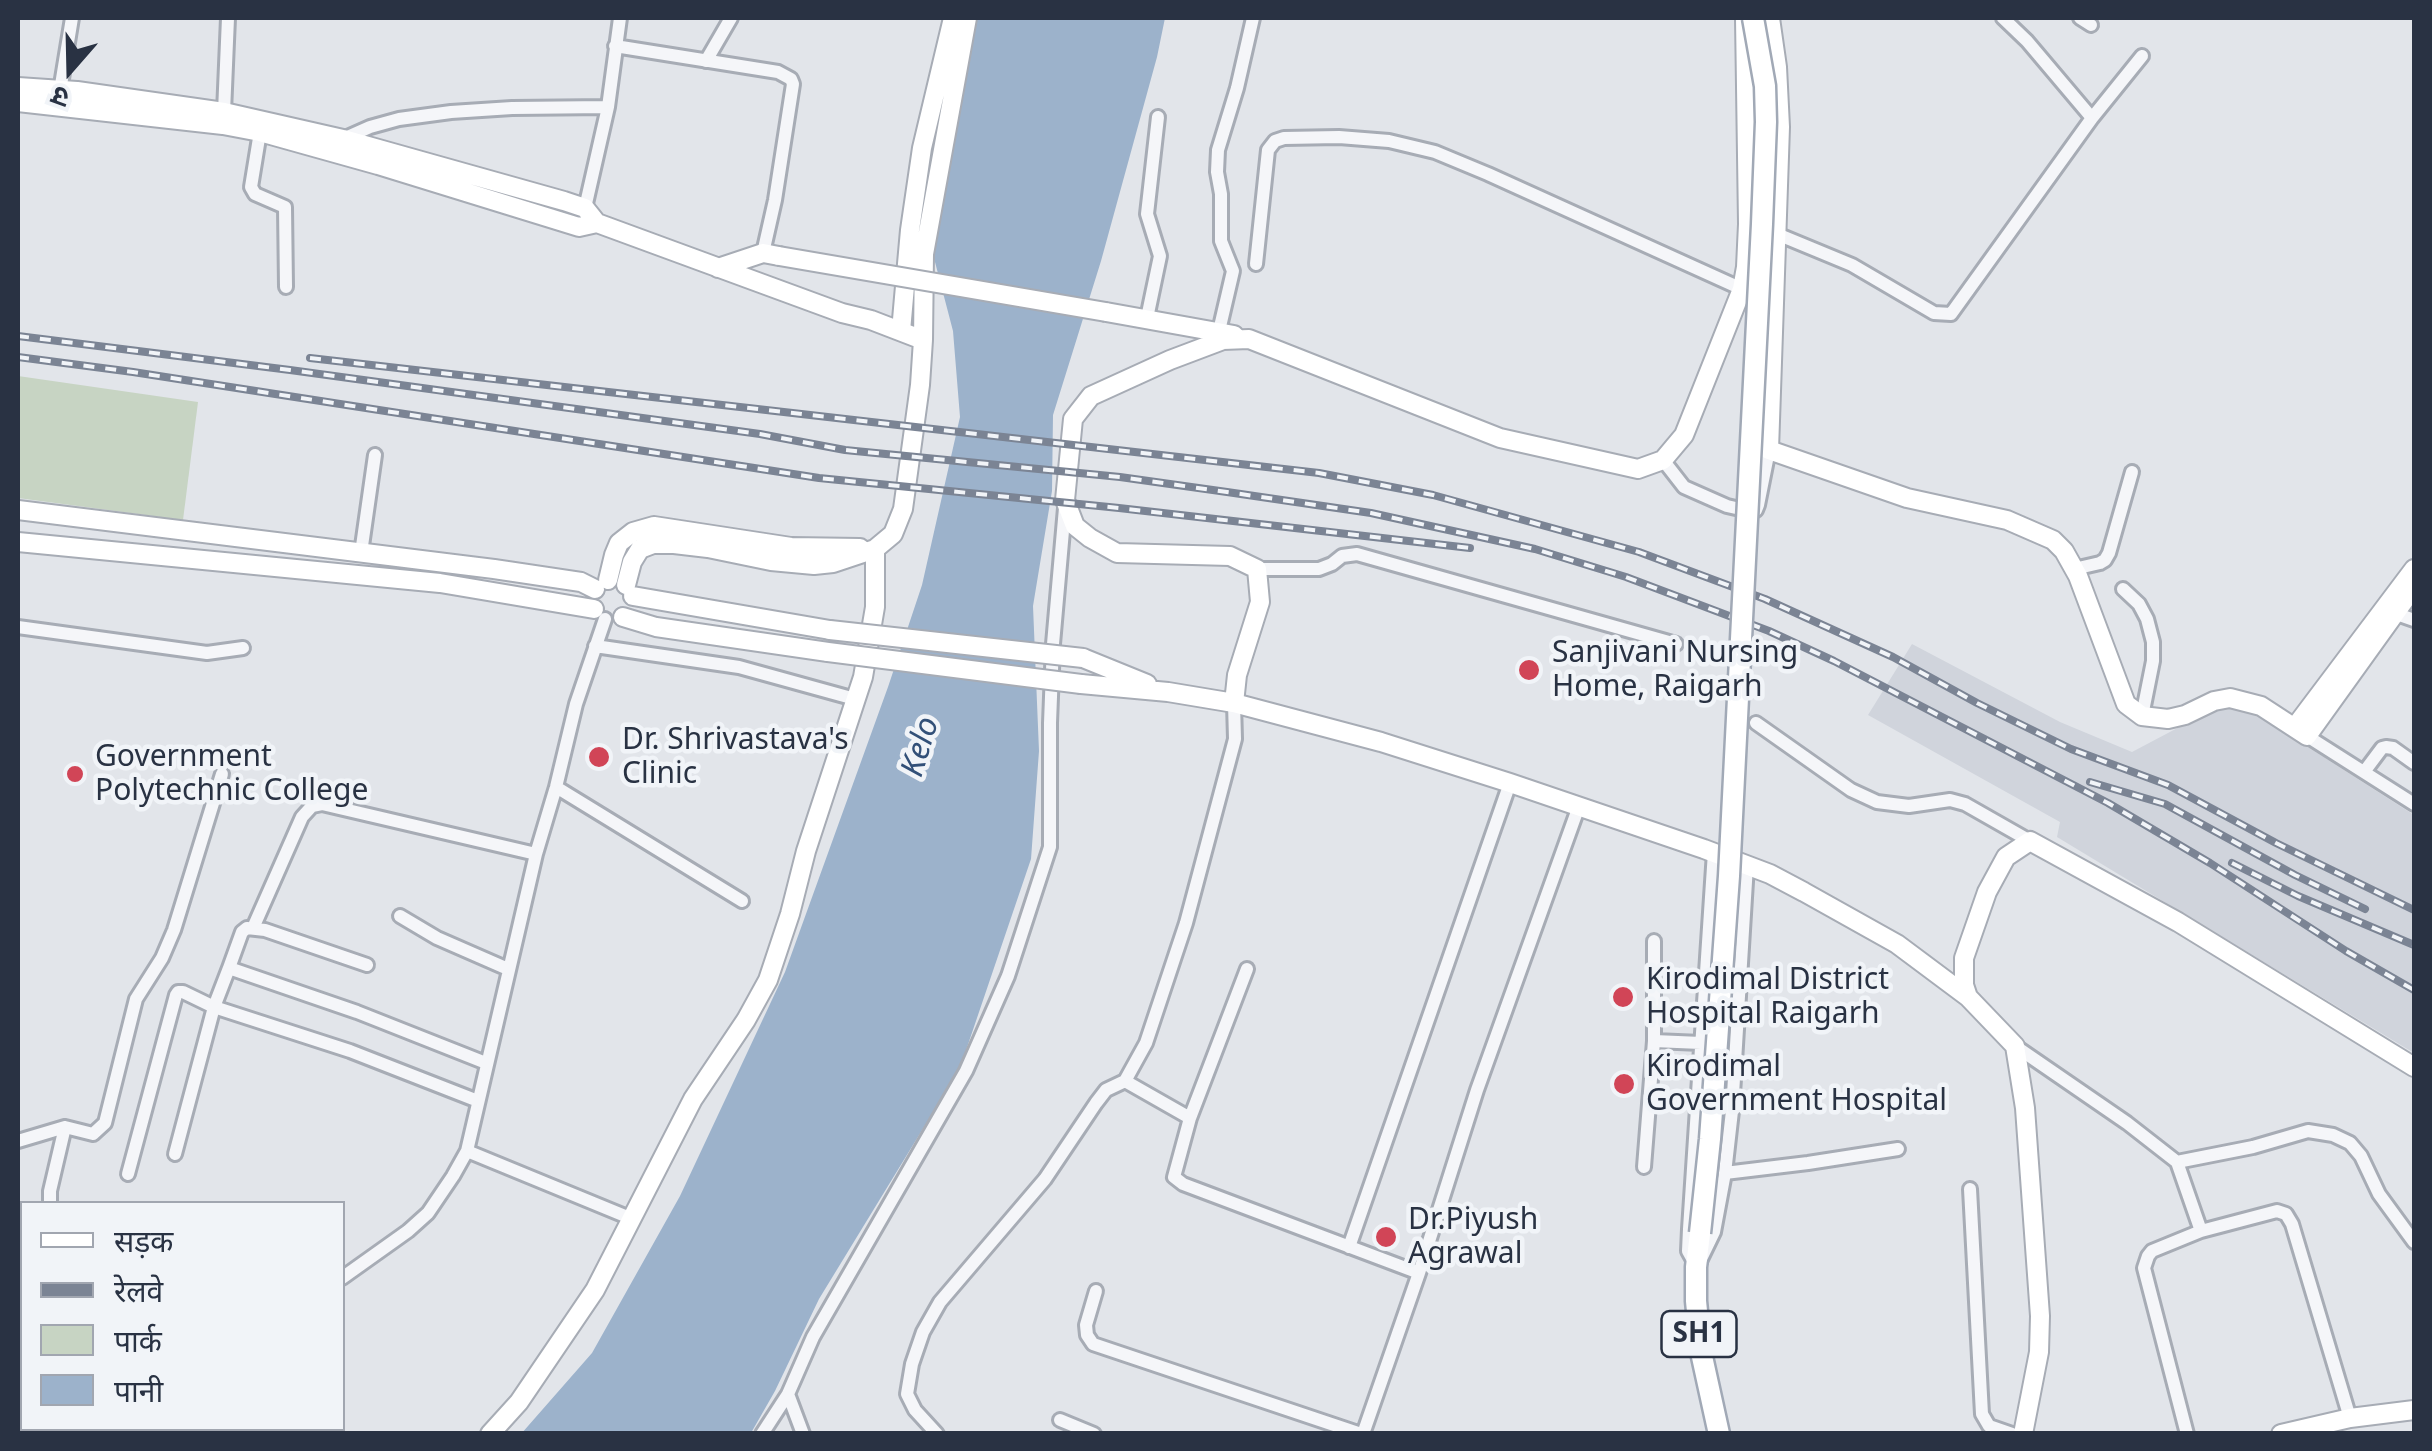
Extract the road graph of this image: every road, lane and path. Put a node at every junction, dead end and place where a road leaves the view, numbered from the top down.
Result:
1 (70, 18) edge
2 (228, 18) edge
3 (620, 18) edge
4 (731, 18) edge
5 (953, 18) edge
6 (967, 18) edge
7 (1254, 18) edge
8 (1745, 18) edge
9 (1753, 18) edge
10 (1770, 18) edge
11 (2003, 18) edge
12 (615, 46) junction
13 (2142, 56) dead end
14 (706, 60) junction
15 (18, 88) edge
16 (60, 91) junction
17 (18, 102) edge
18 (608, 107) junction
19 (224, 112) junction
20 (1158, 117) dead end
21 (2092, 118) junction
22 (260, 132) junction
23 (343, 139) junction
24 (591, 216) junction
25 (1776, 234) junction
26 (771, 254) junction
27 (1256, 264) dead end
28 (718, 268) junction
29 (286, 287) dead end
30 (1742, 289) junction
31 (1147, 318) junction
32 (901, 332) junction
33 (1219, 332) junction
34 (1249, 338) junction
35 (923, 340) junction
36 (1769, 450) junction
37 (375, 456) dead end
38 (1662, 460) junction
39 (2132, 472) dead end
40 (1066, 500) junction
41 (18, 510) edge
42 (18, 542) edge
43 (875, 549) junction
44 (361, 553) junction
45 (1257, 568) junction
46 (2074, 569) junction
47 (2414, 569) edge
48 (2414, 586) edge
49 (615, 588) junction
50 (2124, 589) dead end
51 (2394, 613) junction
52 (607, 615) junction
53 (2414, 620) edge
54 (18, 627) edge
55 (1676, 644) dead end
56 (595, 646) junction
57 (243, 648) dead end
58 (1168, 692) junction
59 (854, 699) junction
60 (1234, 703) junction
61 (2142, 716) junction
62 (1756, 723) dead end
63 (2301, 731) junction
64 (2414, 763) edge
65 (2364, 772) junction
66 (222, 774) dead end
67 (1510, 782) junction
68 (556, 787) junction
69 (2414, 804) edge
70 (1579, 806) junction
71 (2030, 841) junction
72 (1714, 852) junction
73 (536, 854) junction
74 (1746, 865) junction
75 (742, 902) dead end
76 (400, 916) dead end
77 (253, 928) junction
78 (1654, 942) dead end
79 (367, 964) dead end
80 (229, 968) junction
81 (508, 969) junction
82 (1247, 969) dead end
83 (1968, 997) junction
84 (214, 1006) junction
85 (1654, 1041) junction
86 (1701, 1043) junction
87 (2015, 1046) junction
88 (486, 1063) junction
89 (2414, 1067) edge
90 (1125, 1081) junction
91 (478, 1102) junction
92 (1190, 1118) junction
93 (65, 1127) junction
94 (18, 1141) edge
95 (1898, 1148) dead end
96 (466, 1151) junction
97 (175, 1154) dead end
98 (2177, 1162) junction
99 (1644, 1166) dead end
100 (1725, 1173) junction
101 (128, 1174) dead end
102 (1970, 1189) dead end
103 (50, 1201) edge
104 (630, 1218) junction
105 (2201, 1231) junction
106 (2414, 1242) edge
107 (1349, 1247) junction
108 (1696, 1267) junction
109 (1419, 1272) junction
110 (345, 1276) edge
111 (1096, 1291) dead end
112 (788, 1394) junction
113 (2414, 1410) edge
114 (2350, 1418) junction
115 (1060, 1420) dead end
116 (1991, 1432) edge
117 (490, 1434) edge
118 (762, 1434) edge
119 (803, 1434) edge
120 (937, 1434) edge
121 (1094, 1434) edge
122 (1362, 1434) edge
123 (1719, 1434) edge
124 (2012, 1434) edge
125 (2023, 1434) edge
126 (2187, 1434) edge
127 (2281, 1434) edge

1 - 16 street
2 - 19 street
3 - 12 street
4 - 14 street
5 - 32 street
6 - 35 street
7 - 33 street
8 - 30 street
9 - 108 main road, SH1, bridge
10 - 25 street
11 - 21 street
12 - 14 street
12 - 18 street
13 - 21 street
14 - 26 street
15 - 16 street
16 - 19 street
17 - 22 street
18 - 23 street
18 - 24 street
19 - 23 street
20 - 31 street
21 - 25 street
22 - 24 street
22 - 29 street
23 - 24 street
24 - 28 street
25 - 36 street
26 - 28 street
26 - 31 street, bridge
27 - 30 street
28 - 32 street
30 - 38 street
31 - 33 street
32 - 35 street
33 - 34 street
34 - 38 street
34 - 40 street
35 - 43 street
36 - 38 street
36 - 46 street
37 - 44 street
39 - 46 street
40 - 45 street
40 - 112 street
41 - 44 street
42 - 52 street
43 - 49 street
43 - 59 street
44 - 49 street
45 - 55 street
45 - 60 street
46 - 61 street
47 - 63 street
48 - 51 street
49 - 52 street
49 - 52 street
49 - 58 street, bridge
50 - 61 street
51 - 53 street
51 - 63 street
52 - 56 street
52 - 58 street, bridge
54 - 57 street
56 - 59 street
56 - 68 street
58 - 60 street
59 - 104 street
60 - 67 street
60 - 90 street
61 - 63 street
62 - 71 street
63 - 65 street
64 - 65 street
65 - 69 street
66 - 93 street
67 - 70 street
67 - 107 street
68 - 73 street
68 - 75 street
70 - 72 street
70 - 109 street
71 - 83 street
71 - 89 street
72 - 74 street
72 - 86 street
73 - 77 street
73 - 81 street
74 - 83 street
74 - 100 street
76 - 81 street
77 - 79 street
77 - 80 street
78 - 85 street
80 - 84 street
80 - 88 street
81 - 88 street
82 - 92 street
83 - 87 street
84 - 91 street
84 - 97 street
84 - 101 street
85 - 86 street
85 - 99 street
86 - 108 street
87 - 98 street
87 - 125 street
88 - 91 street
90 - 92 street
90 - 120 street
91 - 96 street
92 - 107 street
93 - 94 street
93 - 103 street
95 - 100 street
96 - 104 street
96 - 110 street
98 - 105 street
98 - 106 street
100 - 108 street
102 - 116 street
104 - 117 street
105 - 114 street
105 - 126 street
107 - 109 street
108 - 123 main road, SH1
109 - 122 street
111 - 122 street
112 - 118 street
112 - 119 street
113 - 114 street
114 - 127 street
115 - 121 street
116 - 124 street

